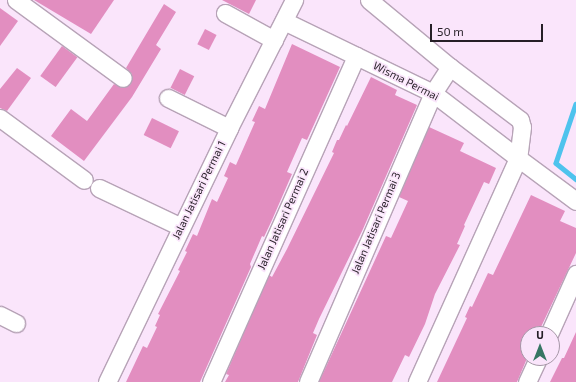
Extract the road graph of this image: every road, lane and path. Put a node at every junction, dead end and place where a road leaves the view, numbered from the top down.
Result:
1 (16, 0) edge
2 (294, 0) edge
3 (379, 3) edge
4 (225, 13) dead end
5 (284, 21) junction
6 (274, 40) junction
7 (356, 56) junction
8 (450, 67) junction
9 (123, 78) dead end
10 (433, 92) junction
11 (168, 98) dead end
12 (0, 118) edge
13 (229, 128) junction
14 (518, 158) junction
15 (576, 202) edge
16 (181, 227) junction
17 (576, 274) edge
18 (0, 314) edge
19 (16, 323) dead end
20 (553, 326) edge
21 (534, 366) edge
22 (107, 382) edge
23 (211, 382) edge
24 (308, 382) edge
25 (417, 382) edge
26 (527, 382) edge

1 - 9 street
2 - 5 street, Jalan Jatisari Permai 1
3 - 8 street
4 - 6 street
5 - 6 street, Jalan Jatisari Permai 1
5 - 7 street, Wisma Permai
6 - 13 street, Jalan Jatisari Permai 1
7 - 10 street, Wisma Permai
7 - 23 street, Jalan Jatisari Permai 2
8 - 10 street, Jalan Jatisari Permai 3
8 - 14 street
10 - 14 street, Wisma Permai
10 - 24 street, Jalan Jatisari Permai 3
11 - 13 street
12 - 16 street
13 - 16 street, Jalan Jatisari Permai 1
14 - 15 street, Wisma Permai
14 - 25 street
16 - 22 street, Jalan Jatisari Permai 1
17 - 20 street
18 - 19 street
21 - 26 street

